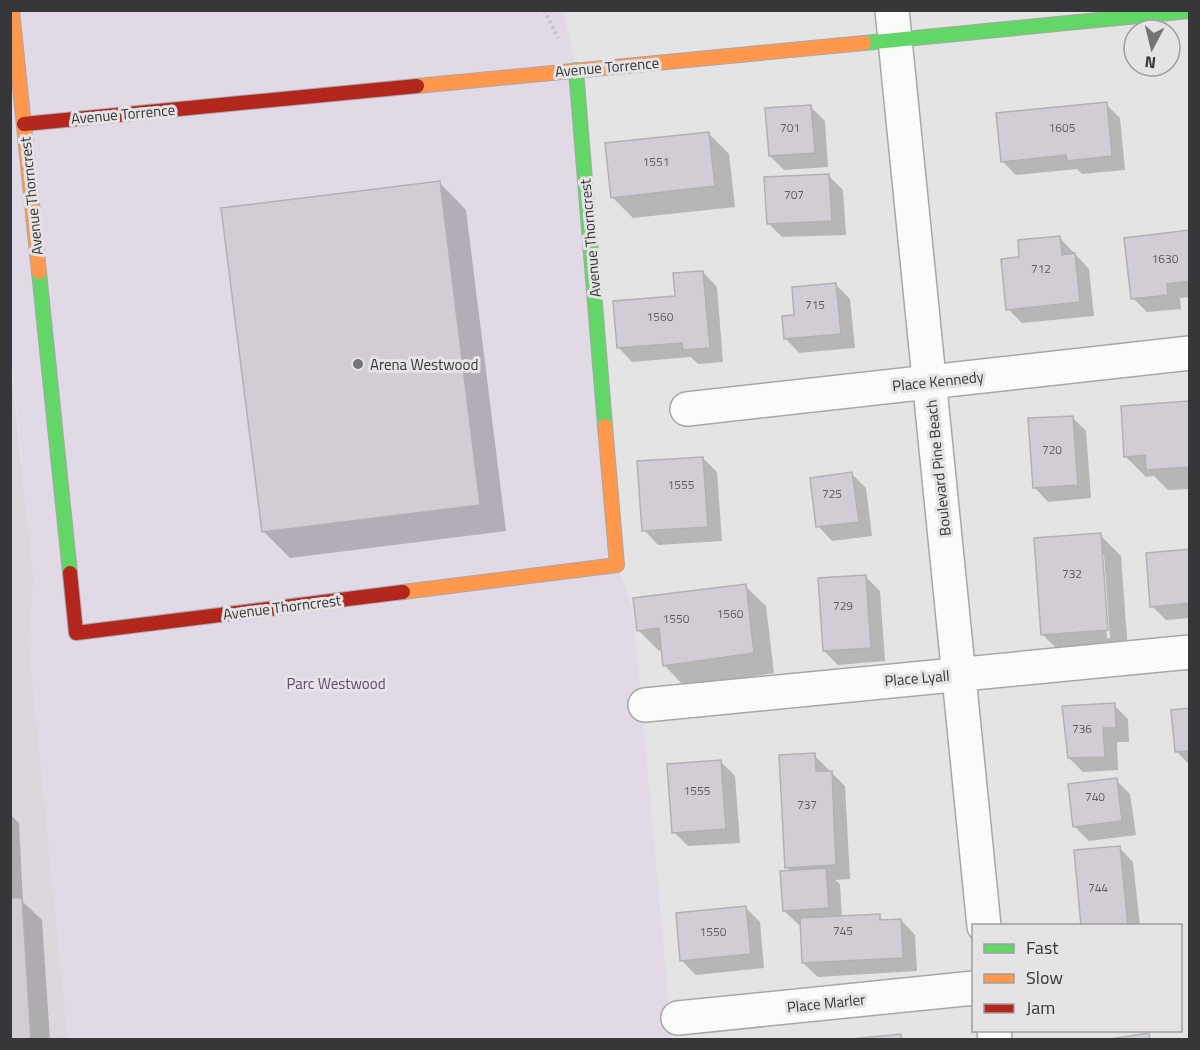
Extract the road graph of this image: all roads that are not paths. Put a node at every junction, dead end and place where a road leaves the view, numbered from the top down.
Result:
1 (12, 10) edge
2 (1190, 10) edge
3 (894, 25) edge
4 (576, 70) junction
5 (24, 124) junction
6 (1190, 353) edge
7 (930, 382) junction
8 (687, 409) dead end
9 (1190, 652) edge
10 (958, 674) junction
11 (645, 705) dead end
12 (984, 924) edge
13 (972, 988) edge
14 (678, 1018) dead end

1 - 5 street, Avenue Thorncrest
2 - 3 street, Avenue Torrence
3 - 4 street, Avenue Torrence
3 - 7 street, Boulevard Pine Beach
4 - 5 street, Avenue Torrence
4 - 5 street, Avenue Thorncrest
6 - 7 street, Place Kennedy
7 - 8 street, Place Kennedy
7 - 10 street, Boulevard Pine Beach
9 - 10 street, Place Lyall
10 - 11 street, Place Lyall
10 - 12 street, Boulevard Pine Beach
13 - 14 street, Place Marler

